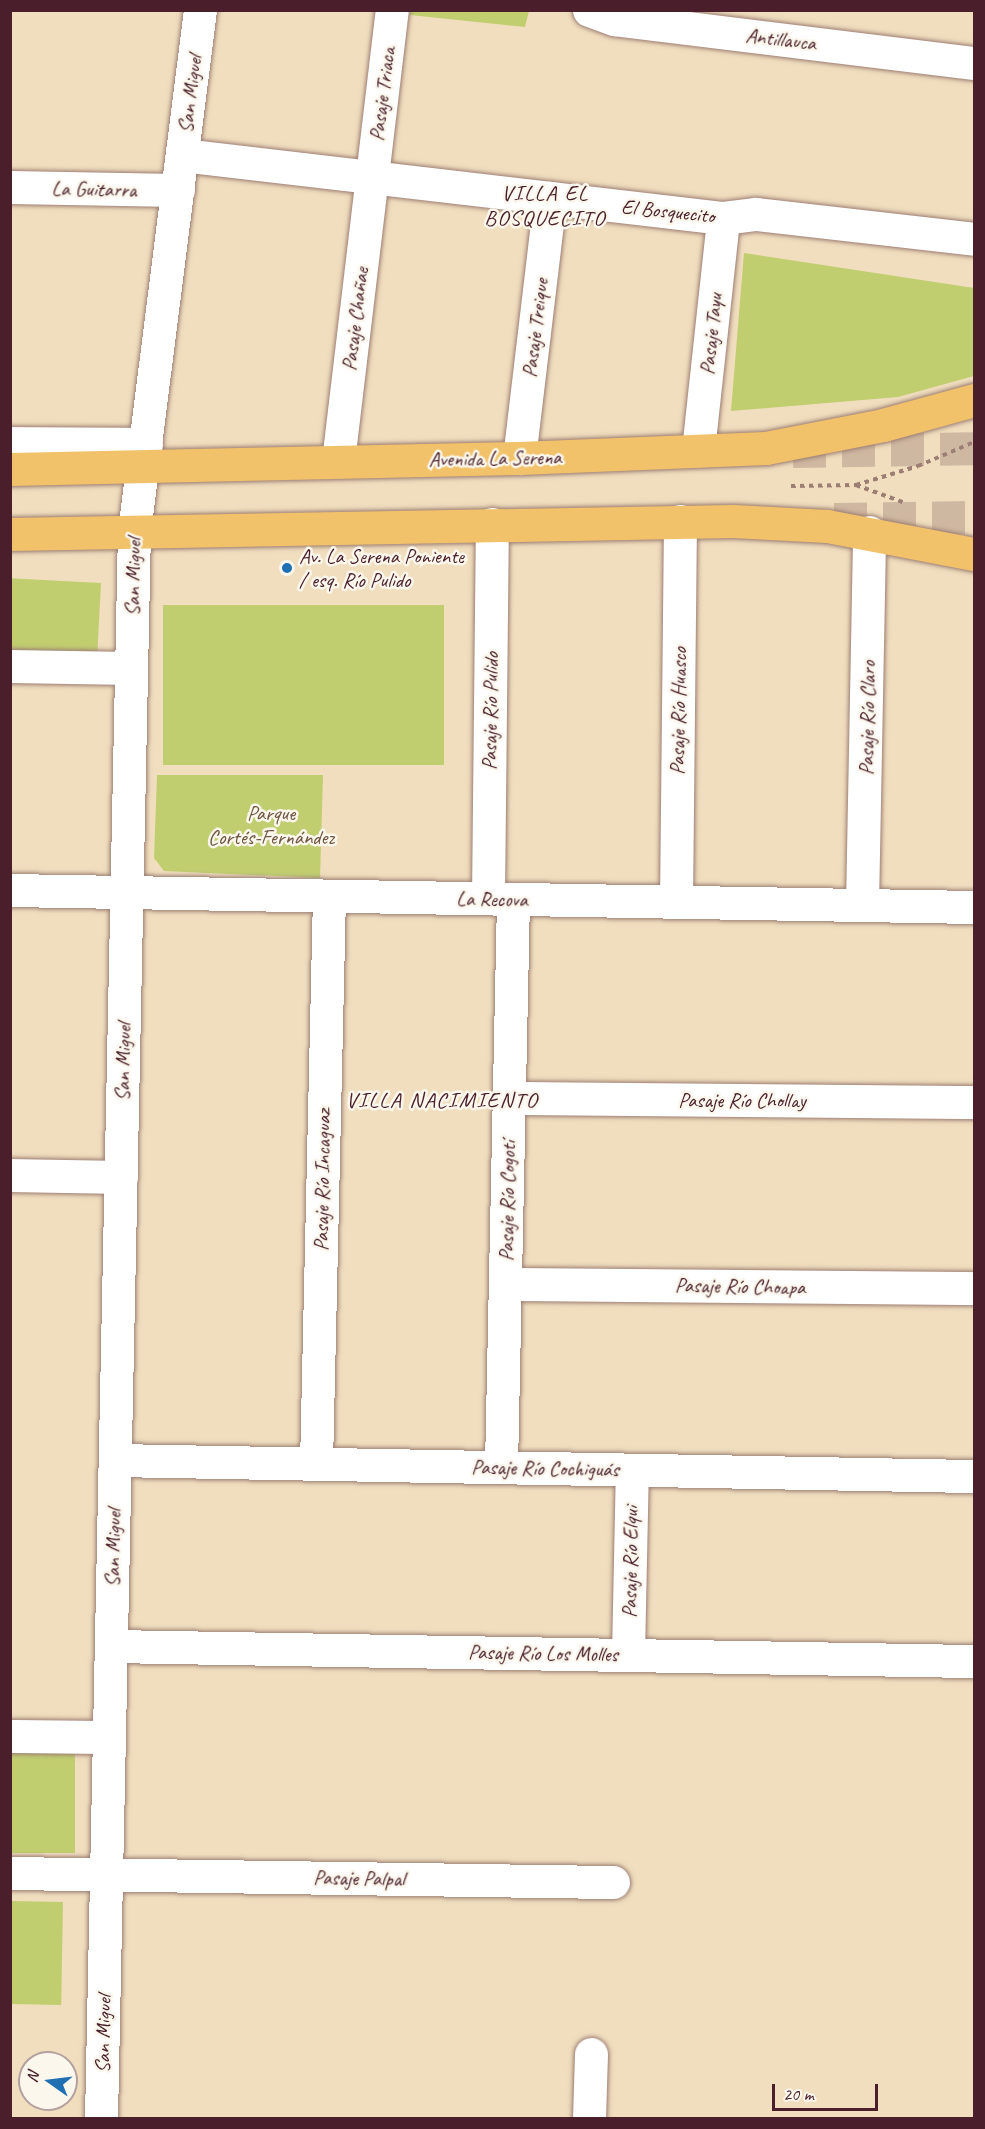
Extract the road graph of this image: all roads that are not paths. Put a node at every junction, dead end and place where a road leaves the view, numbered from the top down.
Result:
1 (200, 10) edge
2 (392, 10) edge
3 (589, 10) edge
4 (975, 63) edge
5 (182, 155) junction
6 (372, 177) junction
7 (10, 187) edge
8 (177, 190) junction
9 (550, 198) junction
10 (723, 218) junction
11 (975, 239) edge
12 (975, 400) edge
13 (10, 443) edge
14 (698, 450) junction
15 (144, 454) junction
16 (519, 458) junction
17 (338, 461) junction
18 (10, 469) edge
19 (680, 520) junction
20 (492, 524) junction
21 (134, 531) junction
22 (868, 532) junction
23 (10, 534) edge
24 (975, 554) edge
25 (10, 666) edge
26 (131, 668) junction
27 (10, 890) edge
28 (127, 892) junction
29 (329, 896) junction
30 (500, 899) junction
31 (676, 902) junction
32 (862, 905) junction
33 (975, 907) edge
34 (509, 1098) junction
35 (975, 1102) edge
36 (10, 1175) edge
37 (121, 1177) junction
38 (505, 1284) junction
39 (975, 1288) edge
40 (115, 1460) junction
41 (316, 1464) junction
42 (501, 1467) junction
43 (632, 1470) junction
44 (975, 1476) edge
45 (111, 1646) junction
46 (628, 1655) junction
47 (975, 1661) edge
48 (10, 1736) edge
49 (109, 1737) junction
50 (10, 1873) edge
51 (106, 1874) junction
52 (613, 1882) dead end
53 (591, 2054) dead end
54 (101, 2118) edge
55 (589, 2118) edge

1 - 5 street, San Miguel
2 - 6 street, Pasaje Triaca
3 - 4 street, Antillauca
5 - 6 street, El Bosquecito
5 - 8 street, San Miguel
6 - 9 street, El Bosquecito
6 - 17 street, Pasaje Chañae
7 - 8 street, La Guitarra
8 - 15 street, San Miguel
9 - 10 street, El Bosquecito
9 - 16 street, Pasaje Treique
10 - 11 street, El Bosquecito
10 - 14 street, Pasaje Tayu
12 - 14 main road, Avenida La Serena
13 - 15 street
14 - 16 main road, Avenida La Serena
15 - 17 main road, Avenida La Serena
15 - 18 main road, Avenida La Serena
15 - 21 street, San Miguel
16 - 17 main road, Avenida La Serena
19 - 20 main road
19 - 22 main road
19 - 31 street, Pasaje Río Huasco
20 - 21 main road
20 - 30 street, Pasaje Río Pulido
21 - 23 main road
21 - 26 street, San Miguel
22 - 24 main road
22 - 32 street, Pasaje Río Claro
25 - 26 street
26 - 28 street, San Miguel
27 - 28 street, La Recova
28 - 29 street, La Recova
28 - 37 street, San Miguel
29 - 30 street, La Recova
29 - 41 street, Pasaje Río Incaguaz
30 - 31 street, La Recova
30 - 34 street, Pasaje Río Cogotí
31 - 32 street, La Recova
32 - 33 street, La Recova
34 - 35 street, Pasaje Río Chollay
34 - 38 street, Pasaje Río Cogotí
36 - 37 street
37 - 40 street, San Miguel
38 - 39 street, Pasaje Río Choapa
38 - 42 street, Pasaje Río Cogotí
40 - 41 street, Pasaje Río Cochiguás
40 - 45 street, San Miguel
41 - 42 street, Pasaje Río Cochiguás
42 - 43 street, Pasaje Río Cochiguás
43 - 44 street, Pasaje Río Cochiguás
43 - 46 street, Pasaje Río Elqui
45 - 46 street, Pasaje Río Los Molles
45 - 49 street, San Miguel
46 - 47 street, Pasaje Río Los Molles
48 - 49 street
49 - 51 street, San Miguel
50 - 51 street, Pasaje Palpal
51 - 52 street, Pasaje Palpal
51 - 54 street, San Miguel
53 - 55 street

